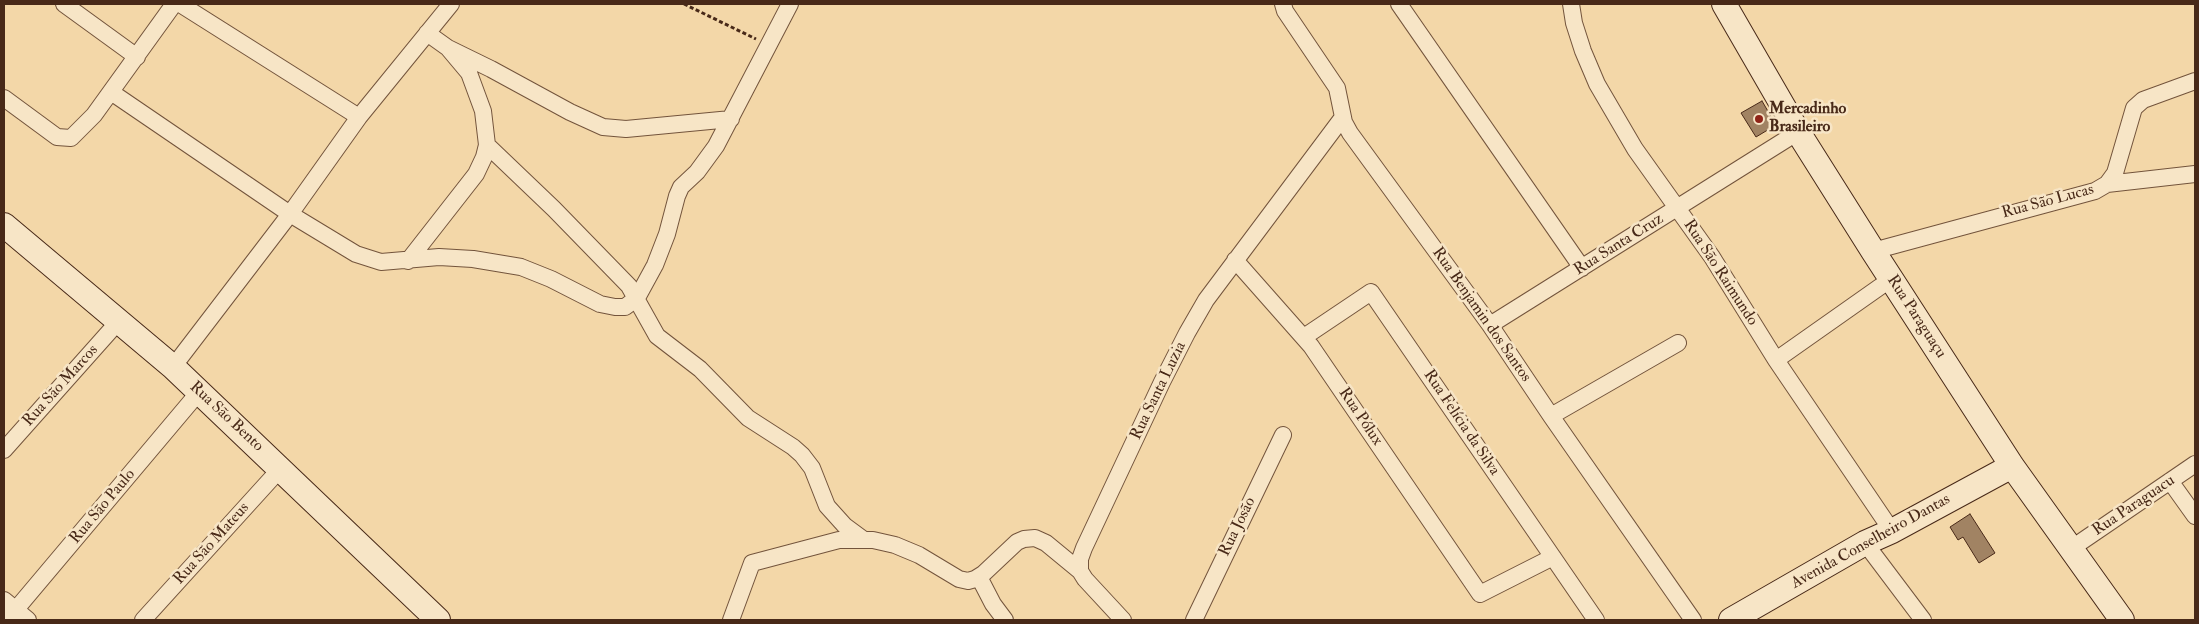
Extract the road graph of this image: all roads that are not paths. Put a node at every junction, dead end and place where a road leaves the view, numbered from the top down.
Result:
1 (64, 4) edge
2 (174, 4) edge
3 (180, 4) edge
4 (451, 4) edge
5 (790, 4) edge
6 (1282, 4) edge
7 (1399, 4) edge
8 (1570, 4) edge
9 (1724, 4) edge
10 (427, 33) junction
11 (448, 48) junction
12 (137, 57) junction
13 (2195, 81) edge
14 (111, 92) junction
15 (4, 98) edge
16 (1342, 117) junction
17 (359, 118) junction
18 (731, 119) junction
19 (1798, 132) junction
20 (487, 145) junction
21 (2195, 174) edge
22 (2107, 184) junction
23 (1677, 208) junction
24 (290, 214) junction
25 (4, 225) edge
26 (1873, 250) junction
27 (1236, 260) junction
28 (408, 261) junction
29 (1582, 268) junction
30 (1891, 279) junction
31 (637, 298) junction
32 (118, 322) junction
33 (1490, 325) junction
34 (1304, 337) junction
35 (1678, 343) dead end
36 (1776, 360) junction
37 (173, 367) junction
38 (200, 392) junction
39 (1551, 416) junction
40 (1283, 435) dead end
41 (4, 450) edge
42 (2195, 464) edge
43 (2012, 466) junction
44 (281, 468) junction
45 (2170, 481) junction
46 (2195, 516) edge
47 (1892, 530) junction
48 (864, 540) junction
49 (1865, 543) junction
50 (2072, 548) junction
51 (1553, 557) junction
52 (1080, 571) junction
53 (979, 577) junction
54 (14, 613) edge
55 (143, 620) edge
56 (438, 620) edge
57 (731, 620) edge
58 (1005, 620) edge
59 (1123, 620) edge
60 (1194, 620) edge
61 (1596, 620) edge
62 (1693, 620) edge
63 (1731, 620) edge
64 (1923, 620) edge
65 (2122, 620) edge

1 - 12 street
2 - 12 street
3 - 17 street
4 - 10 street
5 - 18 street
6 - 16 street, Rua Benjamin dos Santos
7 - 29 street
8 - 23 street, Rua São Raimundo
9 - 19 street, Rua Paraguaçu
10 - 11 street
10 - 17 street
11 - 18 street
11 - 20 street
12 - 14 street
13 - 22 street, Rua São Lucas
14 - 15 street
14 - 24 street
16 - 27 street, Rua Santa Luzia
16 - 33 street, Rua Benjamin dos Santos
17 - 24 street
18 - 31 street
19 - 23 street, Rua Santa Cruz
19 - 26 street, Rua Paraguaçu
20 - 28 street
20 - 31 street
21 - 22 street
22 - 26 street, Rua São Lucas
23 - 29 street, Rua Santa Cruz
23 - 36 street, Rua São Raimundo
24 - 28 street
24 - 37 street
25 - 32 street, Rua São Bento
26 - 30 street, Rua Paraguaçu
27 - 34 street, Rua Pólux
27 - 52 street, Rua Santa Luzia
28 - 31 street
29 - 33 street, Rua Santa Cruz
30 - 36 street
30 - 43 street, Rua Paraguaçu
31 - 48 street
32 - 37 street, Rua São Bento
32 - 41 street, Rua São Marcos
33 - 39 street, Rua Benjamin dos Santos
34 - 51 street, Rua Pólux
34 - 51 street, Rua Felícia da Silva
35 - 39 street
36 - 47 street, Rua São Raimundo
37 - 38 street, Rua São Bento
38 - 44 street, Rua São Bento
38 - 54 street, Rua São Paulo
39 - 62 street, Rua Benjamin dos Santos
40 - 60 street, Rua Josão
42 - 45 street, Rua Paraguacu
43 - 47 street, Avenida Conselheiro Dantas
43 - 50 street, Rua Paraguaçu
44 - 55 street, Rua São Mateus
44 - 56 street, Rua São Bento
45 - 46 street
45 - 50 street, Rua Paraguacu
47 - 49 street, Avenida Conselheiro Dantas
48 - 53 street
48 - 57 street
49 - 63 street, Avenida Conselheiro Dantas
49 - 64 street
50 - 65 street, Rua Paraguaçu
51 - 61 street, Rua Felícia da Silva
52 - 53 street
52 - 59 street
53 - 58 street

